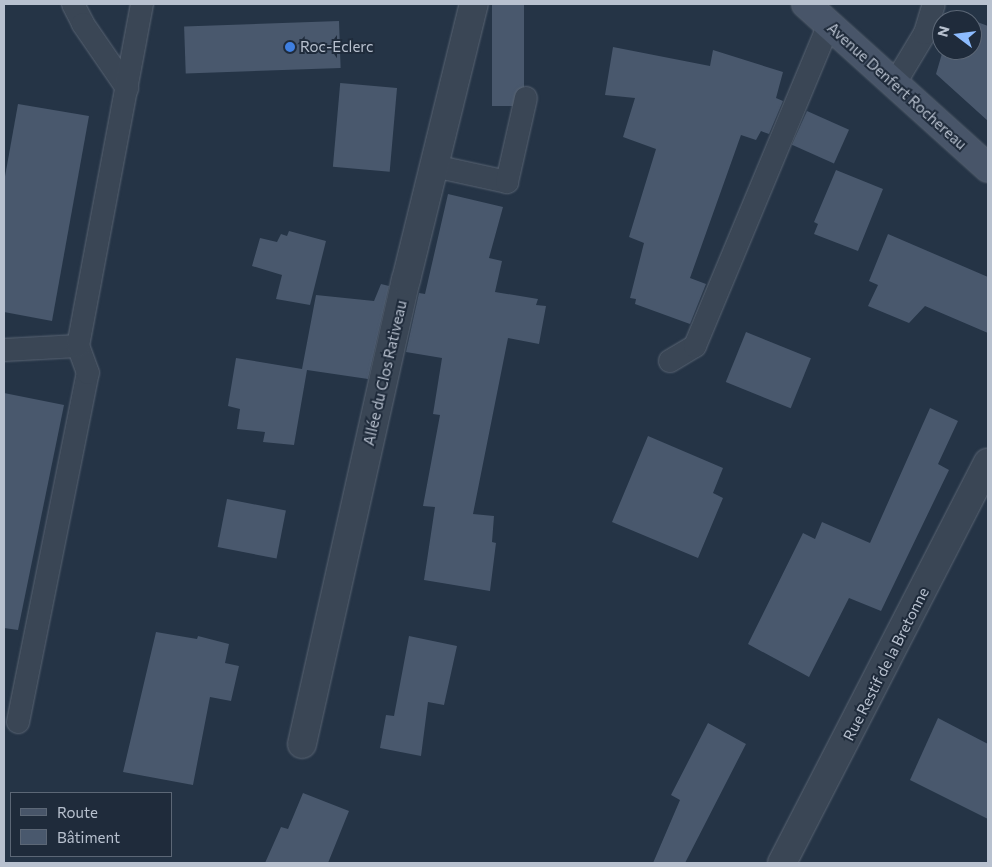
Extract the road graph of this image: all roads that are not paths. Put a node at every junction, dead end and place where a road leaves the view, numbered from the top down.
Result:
1 (73, 4) edge
2 (142, 4) edge
3 (474, 4) edge
4 (806, 4) edge
5 (934, 4) edge
6 (829, 24) junction
7 (895, 83) junction
8 (127, 88) junction
9 (526, 98) dead end
10 (434, 166) junction
11 (988, 168) edge
12 (78, 346) junction
13 (4, 350) edge
14 (670, 361) dead end
15 (988, 463) edge
16 (18, 722) dead end
17 (302, 744) dead end
18 (782, 863) edge

1 - 8 lane
2 - 8 lane
3 - 10 street, Allée du Clos Rativeau
4 - 6 street, Avenue Denfert Rochereau
5 - 7 lane
6 - 7 street, Avenue Denfert Rochereau
6 - 14 lane
7 - 11 street, Avenue Denfert Rochereau
8 - 12 lane
9 - 10 lane
10 - 17 street, Allée du Clos Rativeau
12 - 13 lane
12 - 16 lane
15 - 18 street, Rue Restif de la Bretonne

